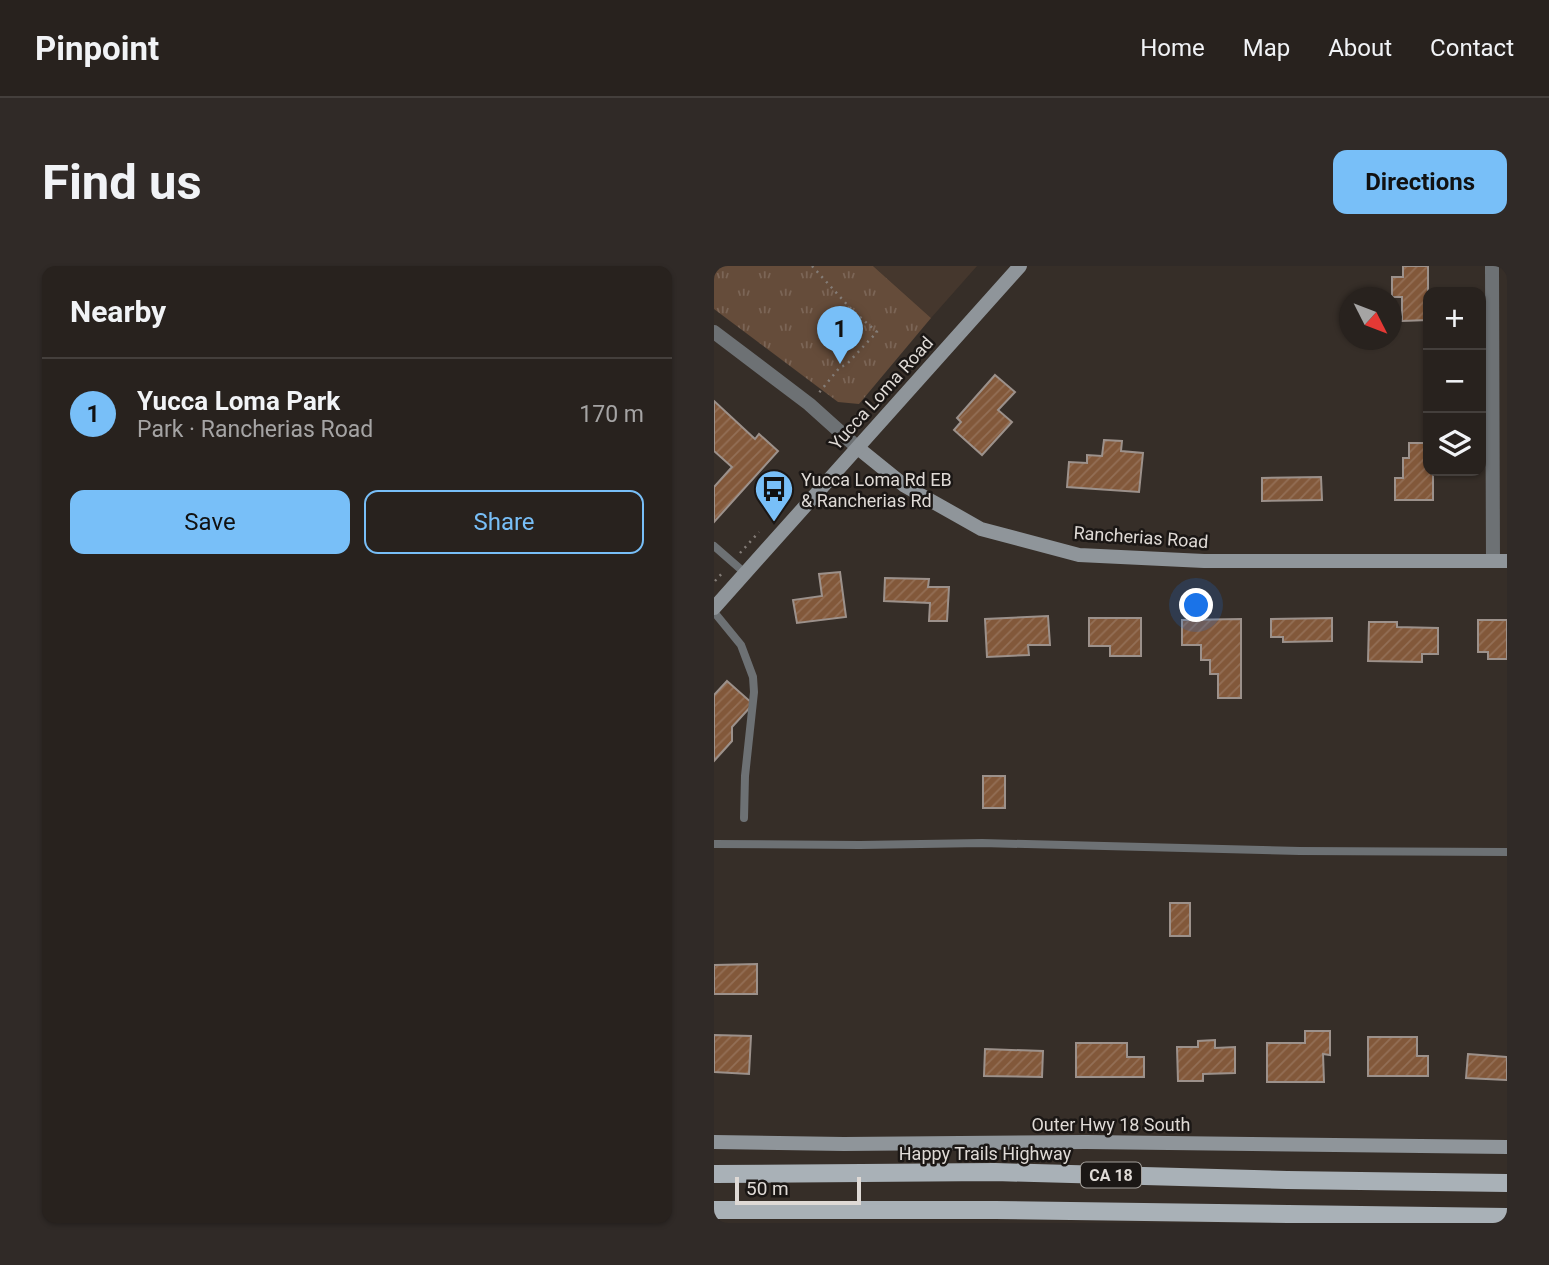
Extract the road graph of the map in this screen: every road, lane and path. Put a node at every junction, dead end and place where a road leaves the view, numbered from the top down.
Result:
1 (812, 266) edge
2 (1020, 266) edge
3 (1492, 266) edge
4 (716, 337) edge
5 (809, 404) junction
6 (858, 447) junction
7 (714, 546) edge
8 (1500, 561) edge
9 (745, 573) junction
10 (714, 610) edge
11 (744, 818) dead end
12 (714, 844) edge
13 (1507, 852) edge
14 (714, 1142) edge
15 (1507, 1147) edge
16 (714, 1174) edge
17 (1507, 1183) edge
18 (714, 1210) edge
19 (1507, 1217) edge

1 - 5 path
2 - 6 street, Yucca Loma Road
3 - 8 street
4 - 5 street, Rancherias Road
5 - 6 street, Rancherias Road
6 - 8 street, Rancherias Road
6 - 9 street, Yucca Loma Road
7 - 9 lane
9 - 10 street, Yucca Loma Road
10 - 11 lane
12 - 13 lane
14 - 15 street, Outer Hwy 18 South
16 - 17 main road, Happy Trails Highway / CA 18
18 - 19 main road, CA 18

